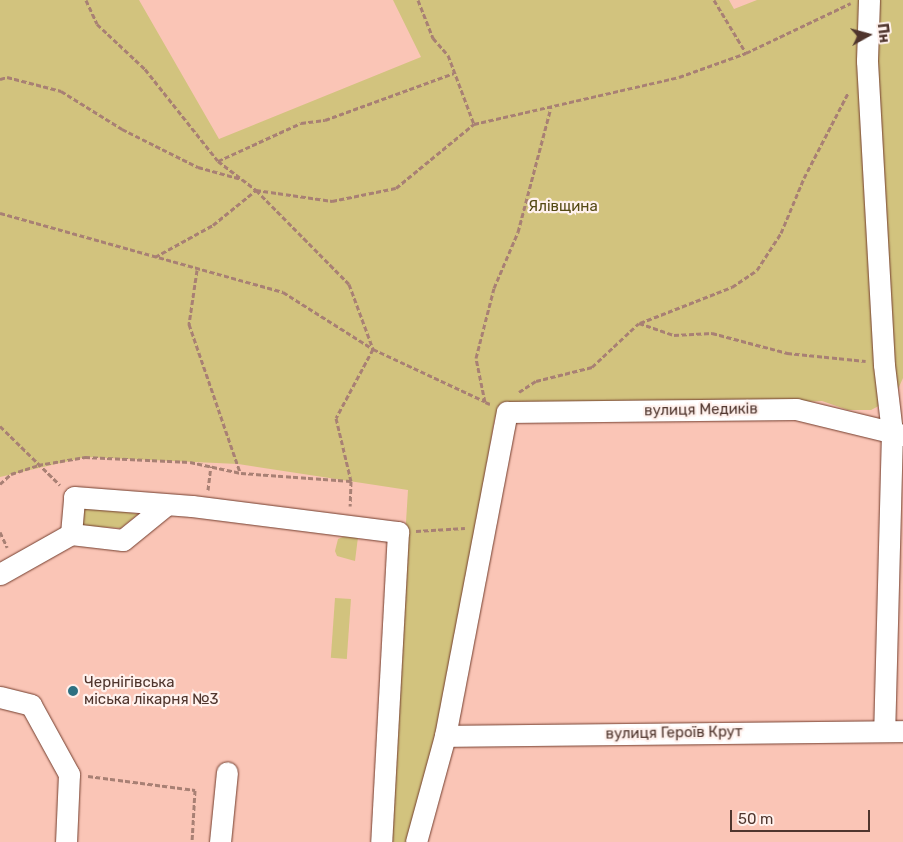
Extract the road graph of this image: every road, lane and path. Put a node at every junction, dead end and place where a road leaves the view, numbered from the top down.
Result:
1 (86, 0) edge
2 (418, 0) edge
3 (714, 0) edge
4 (858, 0) edge
5 (869, 0) edge
6 (746, 53) junction
7 (867, 61) junction
8 (454, 73) junction
9 (0, 79) edge
10 (551, 107) junction
11 (474, 124) junction
12 (218, 161) junction
13 (242, 180) junction
14 (256, 190) junction
15 (0, 213) edge
16 (154, 258) junction
17 (197, 270) junction
18 (639, 323) junction
19 (373, 349) junction
20 (884, 365) junction
21 (485, 402) junction
22 (507, 412) junction
23 (0, 426) edge
24 (898, 433) edge
25 (38, 465) junction
26 (241, 473) junction
27 (351, 481) junction
28 (0, 484) edge
29 (74, 497) junction
30 (166, 504) junction
31 (349, 526) junction
32 (485, 527) junction
33 (398, 532) junction
34 (71, 534) junction
35 (0, 574) edge
36 (0, 697) edge
37 (893, 731) edge
38 (445, 736) junction
39 (227, 772) dead end
40 (69, 774) junction
41 (66, 842) edge
42 (192, 842) edge
43 (220, 842) edge
44 (381, 842) edge
45 (416, 842) edge

1 - 12 path
2 - 8 path
3 - 6 path
4 - 6 path
5 - 7 street
6 - 10 path
7 - 18 path
7 - 20 street
8 - 11 path
8 - 12 path
9 - 13 path
10 - 11 path
10 - 21 path
11 - 14 path
12 - 13 path
13 - 14 path
14 - 16 path
14 - 19 path
15 - 16 path
16 - 17 path
17 - 19 path
17 - 26 path
18 - 20 path
18 - 22 path
19 - 21 path
19 - 27 path
20 - 24 street
21 - 22 path
22 - 24 street, вулиця Медиків
22 - 32 street
23 - 25 path
24 - 37 street
25 - 26 path
25 - 28 path
25 - 29 path
26 - 27 path
27 - 31 path
29 - 30 street
29 - 34 street
30 - 31 street
30 - 34 street
31 - 33 street
32 - 33 path
32 - 38 street
33 - 44 street
34 - 35 street
36 - 40 street
37 - 38 street, вулиця Героїв Крут
38 - 45 street
39 - 43 street
40 - 41 street
40 - 42 path

